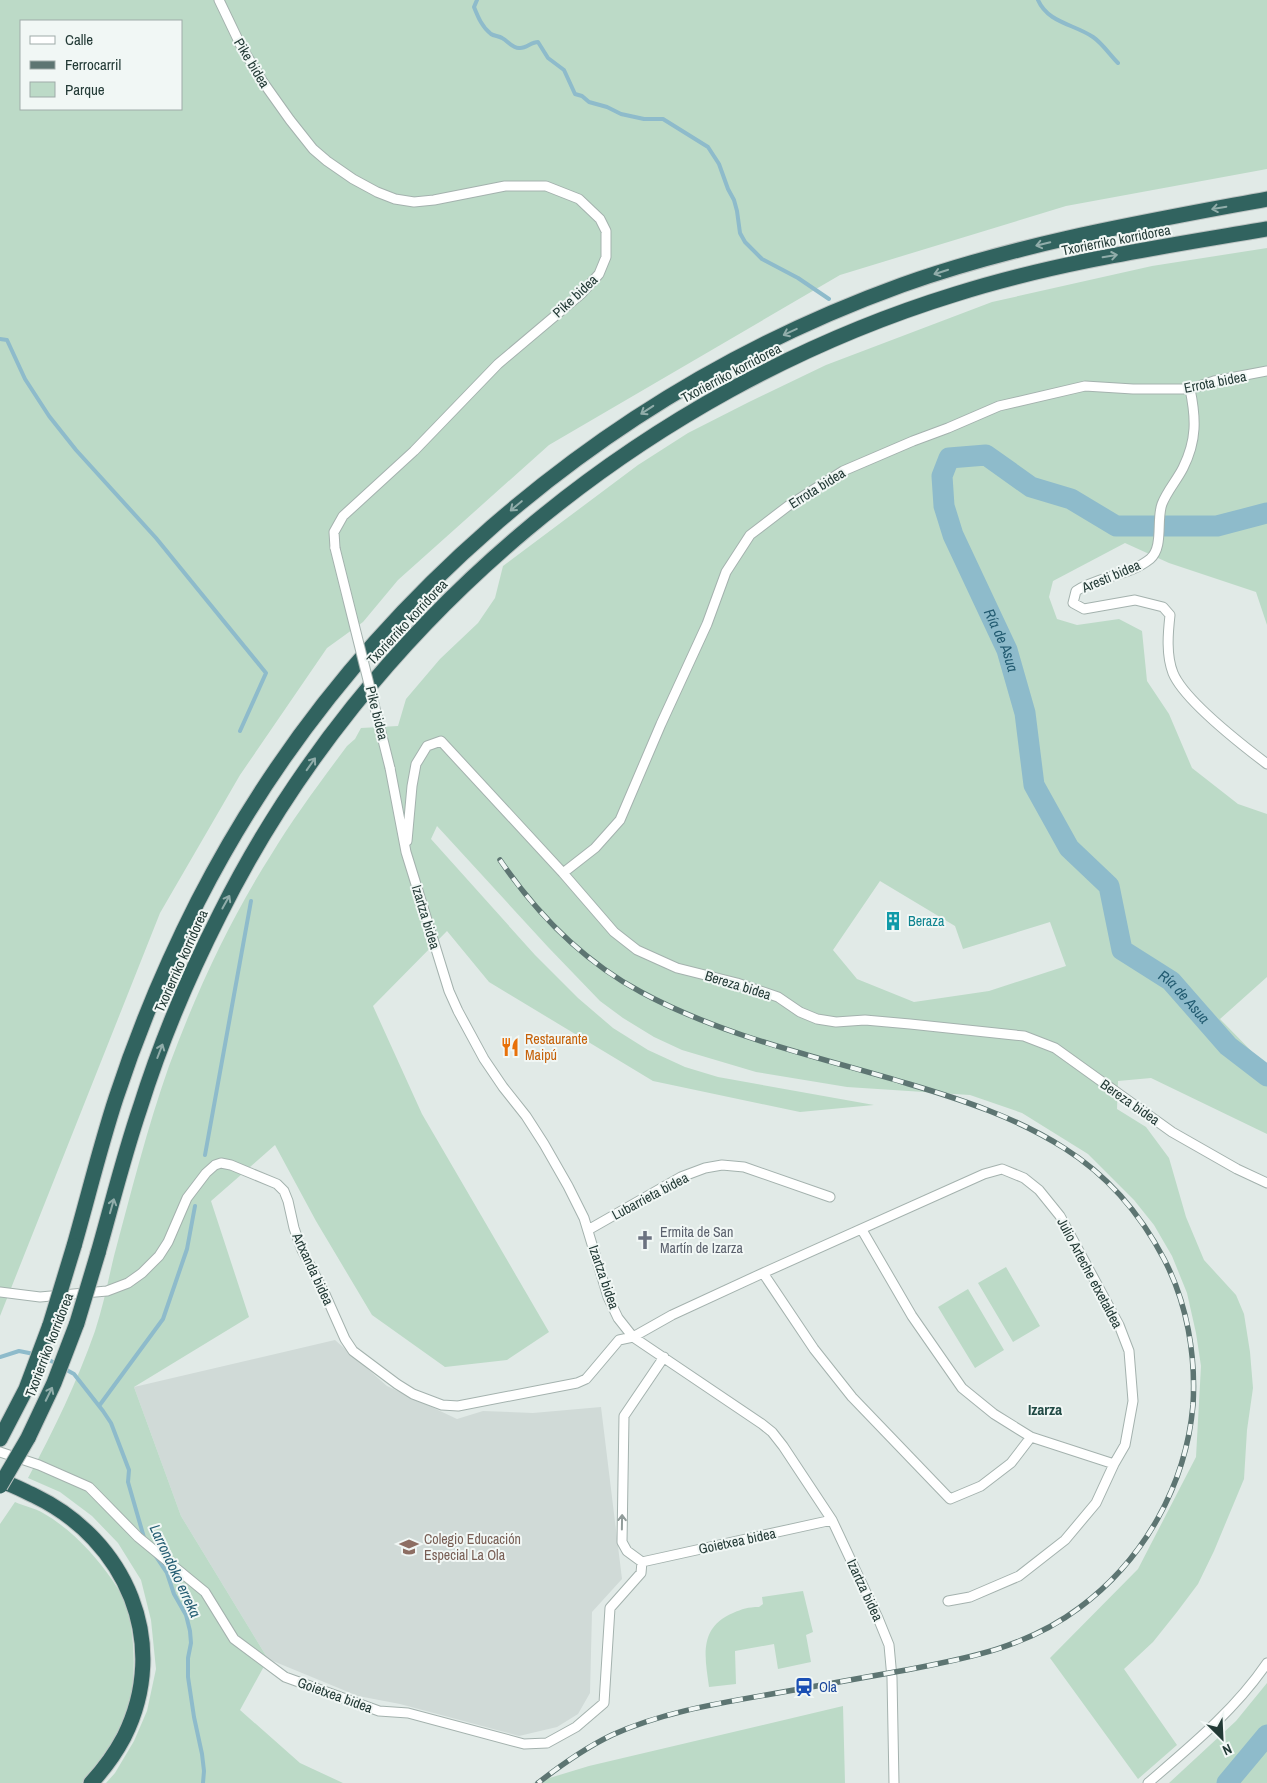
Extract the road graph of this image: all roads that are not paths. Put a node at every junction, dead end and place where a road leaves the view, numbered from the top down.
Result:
1 (219, 0) edge
2 (1267, 199) edge
3 (1267, 230) edge
4 (1267, 372) edge
5 (1190, 389) junction
6 (1267, 764) edge
7 (390, 768) joint
8 (406, 852) junction
9 (563, 873) junction
10 (1267, 1182) edge
11 (830, 1196) dead end
12 (588, 1230) junction
13 (862, 1230) junction
14 (763, 1274) junction
15 (0, 1292) edge
16 (633, 1337) junction
17 (664, 1357) junction
18 (1032, 1438) junction
19 (0, 1439) edge
20 (0, 1452) edge
21 (1114, 1464) junction
22 (0, 1481) edge
23 (0, 1486) edge
24 (832, 1520) junction
25 (642, 1562) junction
26 (948, 1601) dead end
27 (1267, 1663) edge
28 (91, 1783) edge
29 (894, 1783) edge
30 (1148, 1783) edge

1 - 7 street, Pike bidea, bridge
2 -> 19 highway, Txorierriko korridorea, bridge
23 -> 3 highway, Txorierriko korridorea, bridge
4 - 5 street, Errota bidea
5 - 6 street, Aresti bidea
5 - 9 street, Errota bidea
7 - 8 street, Izartza bidea
8 - 9 street, Bereza bidea
8 - 12 street, Izartza bidea
9 - 10 street, Bereza bidea
11 - 12 street, Lubarrieta bidea
12 - 16 street, Izartza bidea
13 - 14 street, Julio Arteche etxetaldea
13 - 18 street
13 - 21 street, Julio Arteche etxetaldea
14 - 16 street, Julio Arteche etxetaldea
14 - 18 street
15 - 16 street, Artxanda bidea
16 - 17 street, Izartza bidea
17 - 24 street, Izartza bidea
25 -> 17 street
18 - 21 street
20 - 25 street, Goietxea bidea
21 - 26 street, Julio Arteche etxetaldea
22 - 28 highway
24 - 25 street, Goietxea bidea
24 - 29 street, Izartza bidea
27 - 30 street

